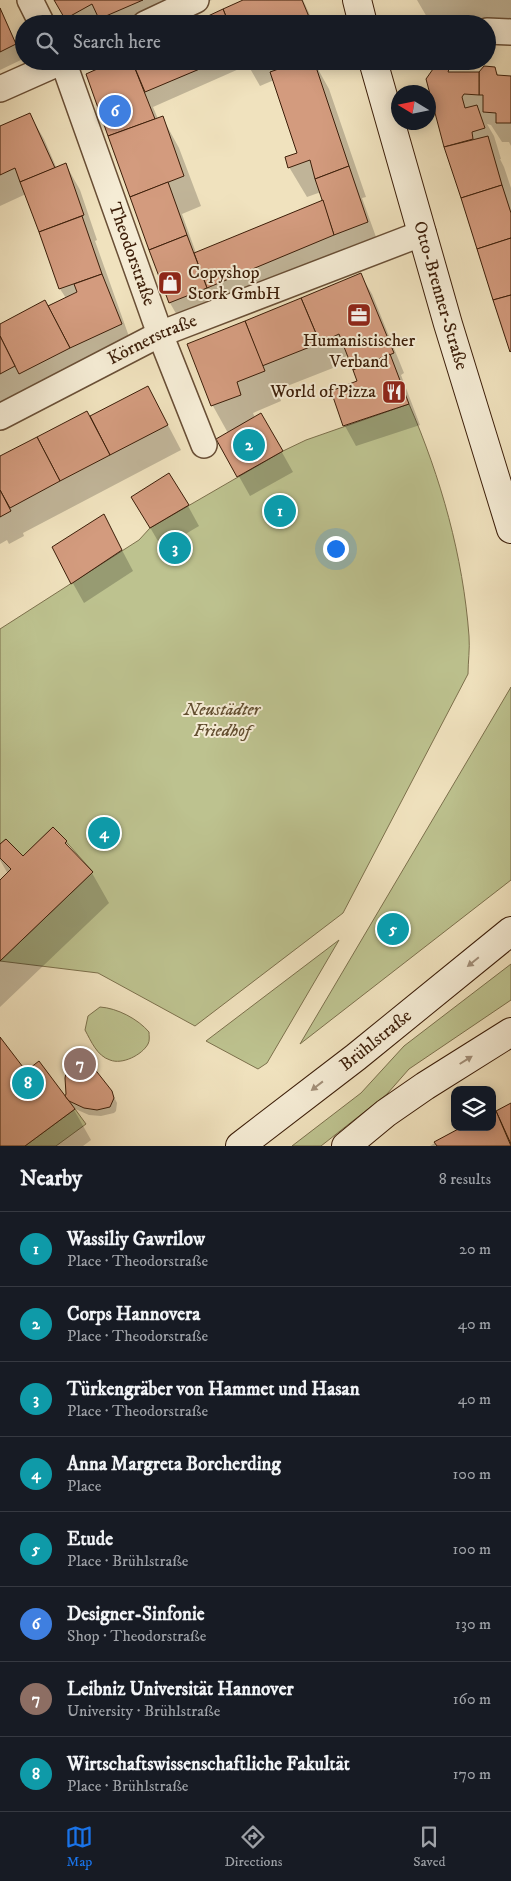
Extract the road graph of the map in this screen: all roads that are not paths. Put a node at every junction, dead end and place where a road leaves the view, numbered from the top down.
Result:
1 (30, 0) edge
2 (196, 0) edge
3 (357, 0) edge
4 (38, 15) edge
5 (164, 15) edge
6 (361, 15) edge
7 (496, 31) edge
8 (511, 32) edge
9 (43, 70) edge
10 (66, 70) edge
11 (377, 70) edge
12 (0, 89) edge
13 (423, 233) junction
14 (160, 334) junction
15 (0, 417) edge
16 (204, 445) dead end
17 (511, 529) edge
18 (511, 931) edge
19 (511, 1032) edge
20 (240, 1146) edge
21 (346, 1146) edge

1 - 4 street
2 - 5 street
3 - 6 main road
7 - 8 street
9 - 12 street
10 - 14 street, Theodorstraße
11 - 13 main road, Otto-Brenner-Straße
13 - 14 street, Körnerstraße
13 - 17 main road, Otto-Brenner-Straße
14 - 15 street, Körnerstraße
14 - 16 street, Theodorstraße
18 -> 20 main road, Brühlstraße
21 -> 19 main road

